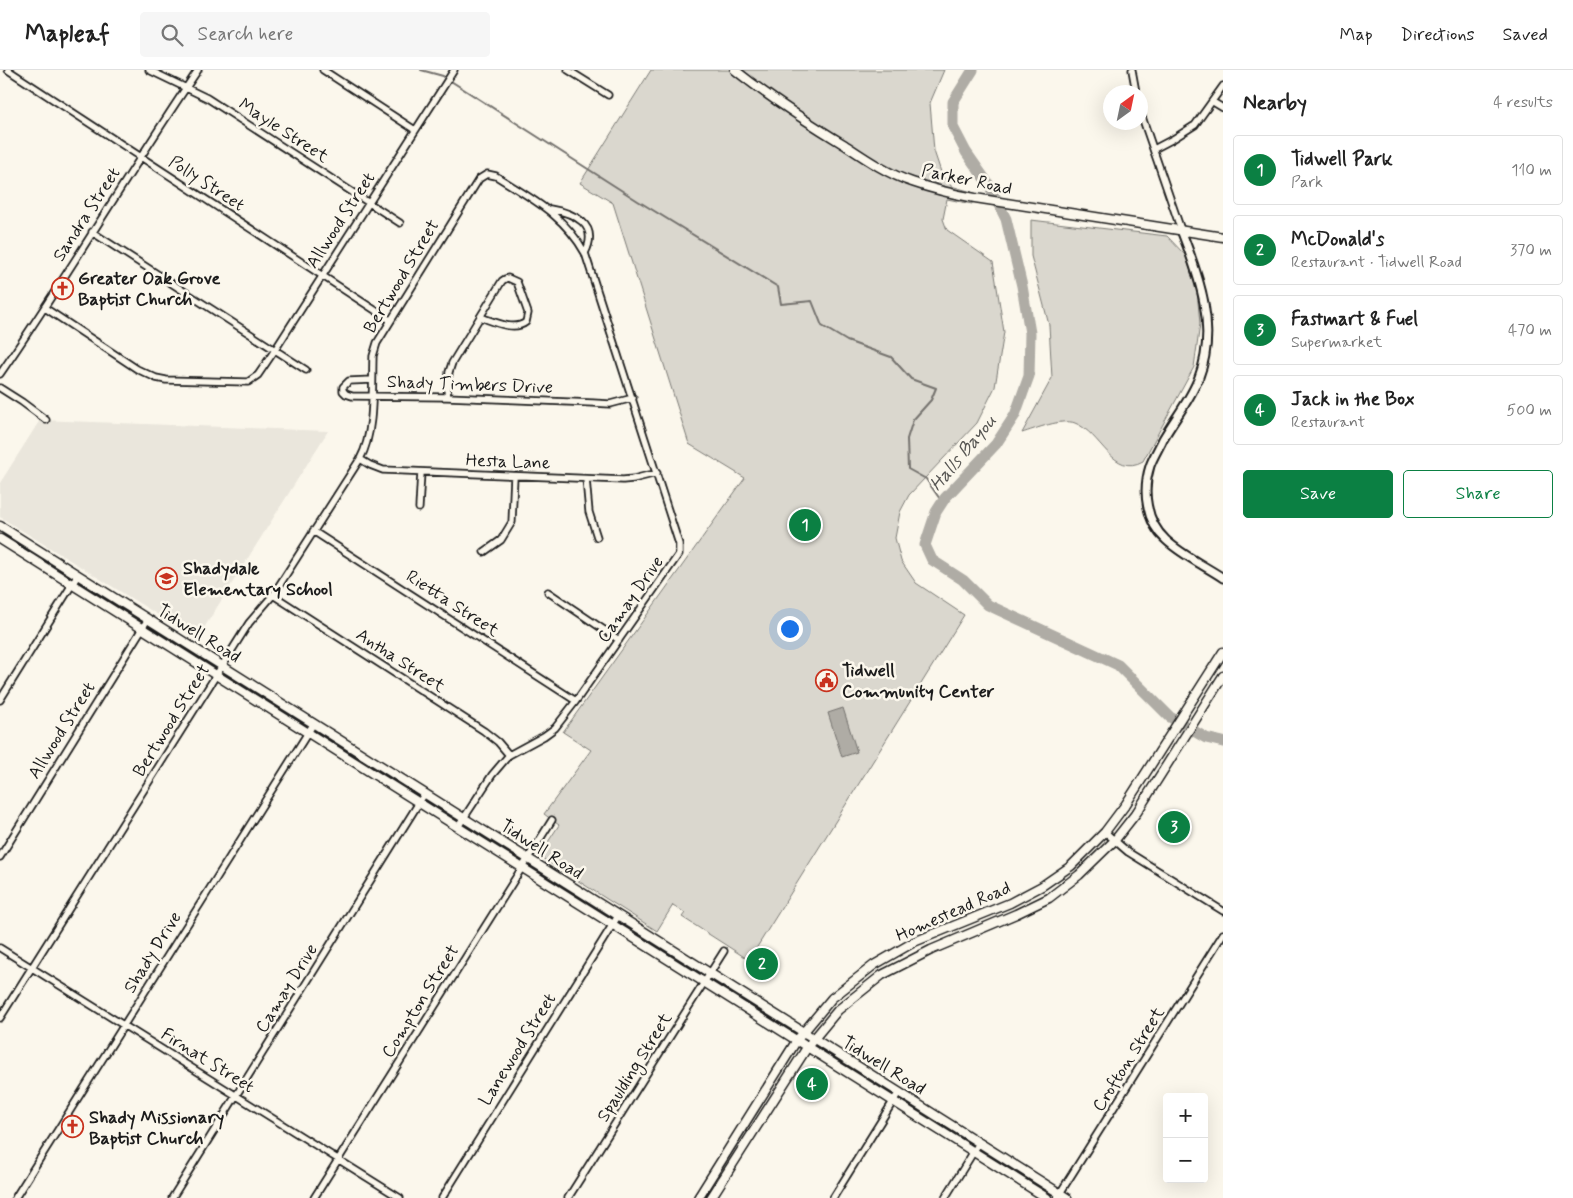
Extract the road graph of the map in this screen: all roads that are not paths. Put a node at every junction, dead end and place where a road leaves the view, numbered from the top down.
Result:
1 (8, 70) edge
2 (149, 70) edge
3 (198, 70) edge
4 (323, 70) edge
5 (454, 70) edge
6 (568, 70) edge
7 (735, 70) edge
8 (1132, 70) edge
9 (1135, 85) edge
10 (1223, 86) edge
11 (186, 88) junction
12 (608, 95) dead end
13 (1213, 102) junction
14 (1223, 108) edge
15 (416, 130) junction
16 (1147, 130) edge
17 (1154, 149) junction
18 (140, 158) junction
19 (487, 174) joint
20 (369, 203) junction
21 (546, 208) junction
22 (400, 223) dead end
23 (1181, 230) junction
24 (92, 232) junction
25 (1223, 237) edge
26 (585, 253) junction
27 (322, 277) junction
28 (45, 308) junction
29 (480, 316) junction
30 (390, 320) junction
31 (274, 350) junction
32 (306, 370) dead end
33 (0, 374) edge
34 (372, 380) junction
35 (0, 388) edge
36 (371, 396) junction
37 (447, 397) junction
38 (633, 398) junction
39 (46, 420) dead end
40 (360, 459) junction
41 (420, 472) junction
42 (657, 473) junction
43 (514, 476) junction
44 (586, 479) junction
45 (418, 508) dead end
46 (3, 528) edge
47 (313, 531) junction
48 (597, 538) dead end
49 (0, 540) edge
50 (484, 552) dead end
51 (78, 575) junction
52 (1223, 578) edge
53 (72, 585) junction
54 (548, 592) dead end
55 (273, 595) junction
56 (148, 619) junction
57 (142, 628) junction
58 (619, 640) junction
59 (1223, 652) edge
60 (223, 665) junction
61 (217, 674) junction
62 (1223, 676) edge
63 (1203, 682) junction
64 (1214, 690) junction
65 (0, 700) edge
66 (576, 701) junction
67 (314, 723) junction
68 (308, 732) junction
69 (509, 756) junction
70 (1154, 760) junction
71 (1166, 767) junction
72 (425, 793) junction
73 (419, 802) junction
74 (465, 817) junction
75 (552, 820) dead end
76 (458, 827) junction
77 (1105, 832) junction
78 (1115, 840) junction
79 (0, 857) edge
80 (528, 858) junction
81 (522, 867) junction
82 (1042, 886) junction
83 (1049, 898) junction
84 (1223, 911) edge
85 (618, 916) junction
86 (961, 923) junction
87 (612, 925) junction
88 (1223, 934) edge
89 (967, 935) junction
90 (0, 948) edge
91 (724, 951) dead end
92 (32, 967) junction
93 (711, 973) junction
94 (705, 982) junction
95 (0, 1018) edge
96 (124, 1025) junction
97 (804, 1032) junction
98 (814, 1038) junction
99 (797, 1040) junction
100 (808, 1046) junction
101 (899, 1092) junction
102 (236, 1096) junction
103 (894, 1101) junction
104 (750, 1115) junction
105 (760, 1122) junction
106 (979, 1143) junction
107 (974, 1151) junction
108 (338, 1160) junction
109 (699, 1196) edge
110 (1058, 1196) edge
111 (15, 1198) edge
112 (172, 1198) edge
113 (314, 1198) edge
114 (400, 1198) edge
115 (442, 1198) edge
116 (568, 1198) edge
117 (711, 1198) edge
118 (833, 1198) edge
119 (945, 1198) edge
120 (1047, 1198) edge
121 (1067, 1198) edge

1 - 18 street, Polly Street
2 - 11 street, Mayle Street
3 - 11 street, Sandra Street
4 - 15 street
5 - 15 street, Allwood Street
6 - 12 street
7 - 23 main road, Parker Road
8 - 9 street
10 - 13 street
11 - 18 street, Sandra Street
11 - 20 street, Mayle Street
13 - 14 street
13 - 17 street
15 - 20 street, Allwood Street
16 - 17 street
17 - 23 street
18 - 24 street, Sandra Street
18 - 27 street, Polly Street
19 - 21 street, Camay Drive
19 - 30 street, Bertwood Street
20 - 22 street, Mayle Street
20 - 27 street, Allwood Street
21 - 26 street, Camay Drive
21 - 26 street, Camay Drive
23 - 25 main road, Parker Road
23 - 52 street
24 - 28 street, Sandra Street
24 - 31 street
26 - 38 street, Camay Drive
27 - 30 street, Polly Street
27 - 31 street, Allwood Street
28 - 31 street, Allwood Street
28 - 33 street, Sandra Street
29 - 29 street
29 - 37 street
30 - 34 street, Bertwood Street
31 - 32 street
34 - 36 street, Bertwood Street
34 - 36 street, Shady Timbers Drive
35 - 39 street
36 - 37 street, Shady Timbers Drive
36 - 40 street, Bertwood Street
37 - 38 street, Shady Timbers Drive
38 - 42 street, Camay Drive
40 - 41 street, Hesta Lane
40 - 47 street, Bertwood Street
41 - 43 street, Hesta Lane
41 - 45 street
42 - 44 street, Hesta Lane
42 - 58 street, Camay Drive
43 - 44 street, Hesta Lane
43 - 50 street
44 - 48 street
46 - 49 street
46 - 51 main road, Tidwell Road
47 - 55 street, Bertwood Street
47 - 66 street, Rietta Street
49 - 53 main road, Tidwell Road
51 - 53 street
51 - 56 main road, Tidwell Road
53 - 57 main road, Tidwell Road
53 - 65 street
54 - 58 street
55 - 60 street, Bertwood Street
55 - 69 street, Antha Street
56 - 57 street, Allwood Street
56 - 60 main road, Tidwell Road
57 - 61 main road, Tidwell Road
57 - 79 street, Allwood Street
58 - 66 street, Camay Drive
59 - 63 main road, Homestead Road
60 - 61 street, Bertwood Street
60 - 67 main road, Tidwell Road
61 - 68 main road, Tidwell Road
61 - 92 street, Bertwood Street
62 - 64 main road, Homestead Road
63 - 64 main road
63 - 70 main road, Homestead Road
64 - 71 main road, Homestead Road
66 - 69 street, Camay Drive
67 - 68 street, Shady Drive
67 - 72 main road, Tidwell Road
68 - 73 main road, Tidwell Road
68 - 96 street, Shady Drive
69 - 74 street, Camay Drive
70 - 71 main road
70 - 77 main road, Homestead Road
71 - 78 main road, Homestead Road
72 - 73 street, Camay Drive
72 - 74 main road, Tidwell Road
73 - 76 main road, Tidwell Road
73 - 102 street, Camay Drive
74 - 76 street, Camay Drive
74 - 80 main road, Tidwell Road
75 - 80 street, Compton Street
76 - 81 main road, Tidwell Road
77 - 78 street
77 - 82 main road, Homestead Road
78 - 83 main road, Homestead Road
78 - 84 street
80 - 81 street, Compton Street
80 - 85 main road, Tidwell Road
81 - 87 main road, Tidwell Road
81 - 108 street, Compton Street
82 - 83 main road
82 - 86 main road, Homestead Road
83 - 89 main road, Homestead Road
85 - 87 street, Lanewood Street
85 - 93 main road, Tidwell Road
86 - 89 main road
86 - 97 main road, Homestead Road
87 - 94 main road, Tidwell Road
87 - 115 street, Lanewood Street
88 - 110 street, Crofton Street
89 - 98 main road, Homestead Road
90 - 92 street, Firnat Street
91 - 93 street, Spaulding Street
92 - 95 street, Bertwood Street
92 - 96 street, Firnat Street
93 - 94 street, Spaulding Street
93 - 97 main road, Tidwell Road
94 - 99 main road, Tidwell Road
94 - 116 street, Spaulding Street
96 - 102 street, Firnat Street
96 - 111 street, Shady Drive
97 - 98 main road, Tidwell Road
97 - 99 main road, Homestead Road
98 - 100 main road, Homestead Road
98 - 101 main road, Tidwell Road
99 - 100 main road, Tidwell Road
99 - 104 main road, Homestead Road
100 - 103 main road, Tidwell Road
100 - 105 main road, Homestead Road
101 - 103 street
101 - 106 main road, Tidwell Road
102 - 108 street, Firnat Street
102 - 112 street, Camay Drive
103 - 107 main road, Tidwell Road
103 - 118 street
104 - 105 main road
104 - 109 main road, Homestead Road
105 - 117 main road, Homestead Road
106 - 107 street
106 - 110 main road, Tidwell Road
107 - 119 street
107 - 120 main road, Tidwell Road
108 - 113 street, Compton Street
108 - 114 street, Firnat Street
109 - 117 main road
110 - 121 main road, Tidwell Road

